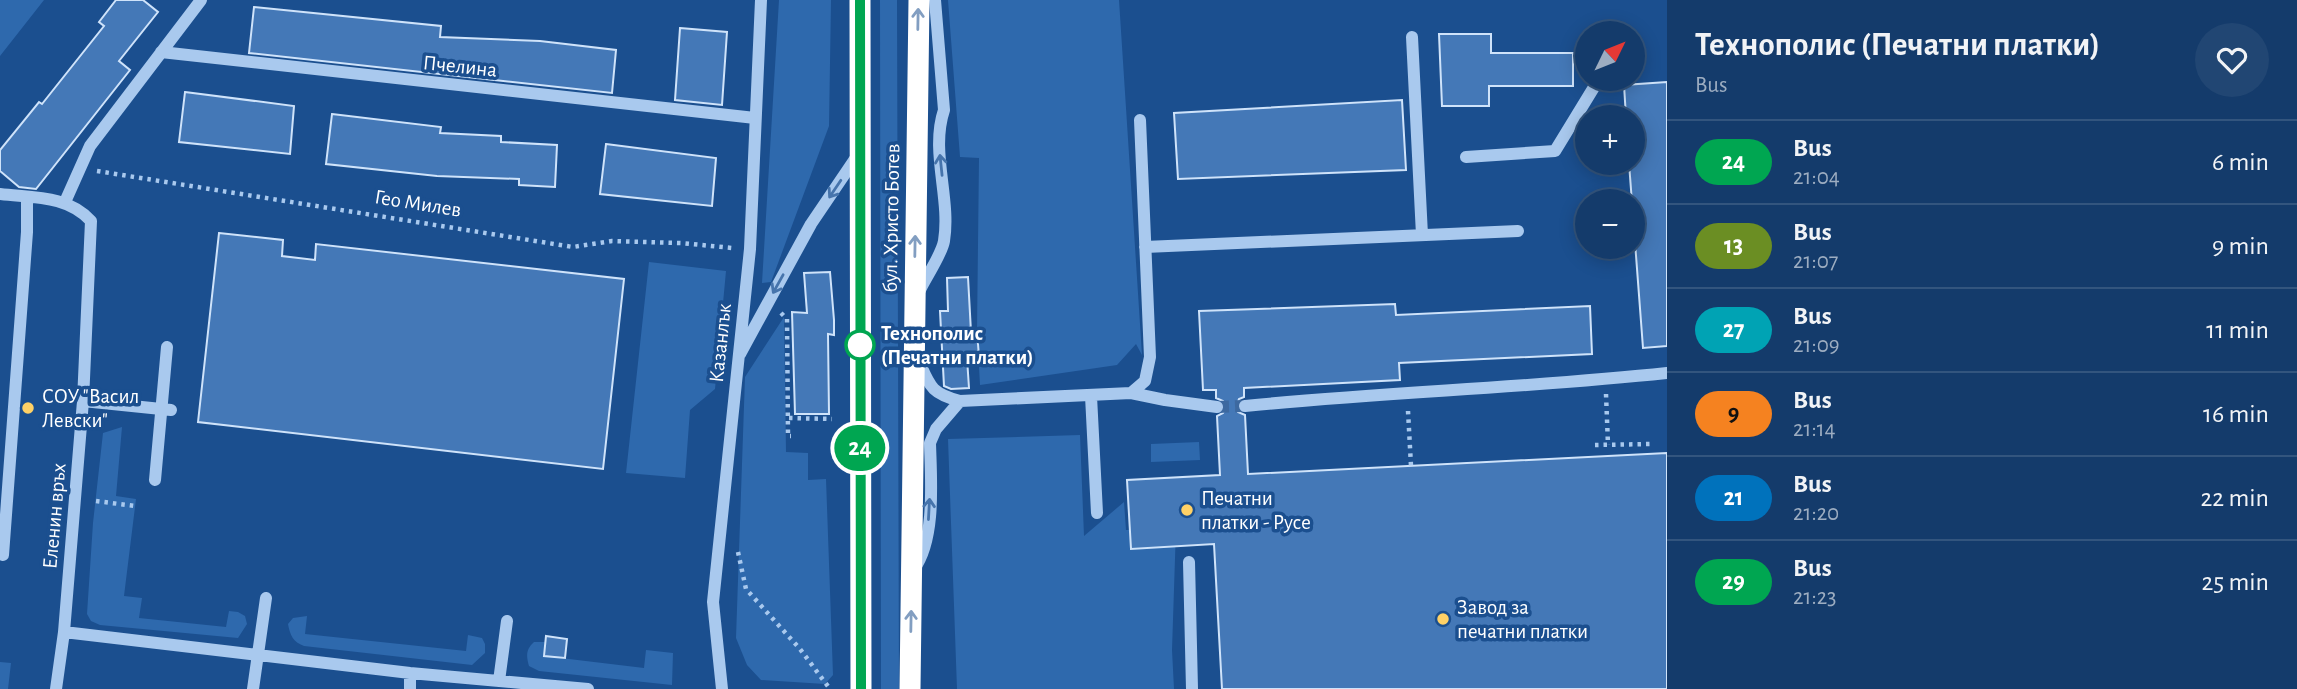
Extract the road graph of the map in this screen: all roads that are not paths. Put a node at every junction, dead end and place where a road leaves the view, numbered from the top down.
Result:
1 (201, 0) edge
2 (761, 0) edge
3 (860, 0) edge
4 (919, 0) edge
5 (935, 0) edge
6 (1412, 37) dead end
7 (161, 52) junction
8 (1592, 91) edge
9 (755, 118) junction
10 (1140, 120) dead end
11 (860, 153) junction
12 (1466, 157) dead end
13 (0, 194) edge
14 (27, 198) junction
15 (65, 202) junction
16 (1518, 231) dead end
17 (1422, 235) junction
18 (1145, 247) junction
19 (915, 300) junction
20 (167, 347) dead end
21 (914, 350) junction
22 (737, 359) junction
23 (1667, 373) edge
24 (1131, 393) junction
25 (1091, 396) junction
26 (83, 401) junction
27 (960, 401) junction
28 (1245, 406) tunnel mouth
29 (1216, 407) tunnel mouth
30 (166, 409) junction
31 (155, 480) dead end
32 (1097, 513) dead end
33 (3, 555) dead end
34 (1189, 562) dead end
35 (911, 573) junction
36 (266, 598) dead end
37 (507, 621) dead end
38 (64, 632) junction
39 (259, 654) junction
40 (410, 673) junction
41 (499, 681) junction
42 (55, 689) edge
43 (253, 689) edge
44 (410, 689) edge
45 (588, 689) edge
46 (722, 689) edge
47 (861, 689) edge
48 (910, 689) edge
49 (1192, 689) edge

1 - 7 street
2 - 9 street, Казанлък
3 - 11 highway, бул. Христо Ботев
19 -> 4 highway, бул. Христо Ботев
19 -> 5 street
6 - 17 street
7 - 9 street, Пчелина
7 - 15 street
8 - 12 street
9 - 22 street, Казанлък
10 - 18 street
11 -> 22 street
11 - 47 highway, бул. Христо Ботев
13 - 14 street
14 - 15 street
14 - 33 street
15 - 26 street, Еленин връх
16 - 17 street
17 - 18 street
18 - 24 street
19 - 21 highway, бул. Христо Ботев
20 - 30 street
21 - 27 street
21 - 35 highway, бул. Христо Ботев
22 - 46 street, Казанлък
23 - 28 street
24 - 25 street
24 - 29 street
25 - 27 street
25 - 32 street
26 - 30 street
26 - 38 street, Еленин връх
35 -> 27 street
30 - 31 street
34 - 49 street
48 -> 35 highway, бул. Христо Ботев
36 - 39 street
37 - 41 street
38 - 39 street
38 - 42 street, Еленин връх
39 - 40 street
39 - 43 street
40 - 41 street
40 - 44 street
41 - 45 street

